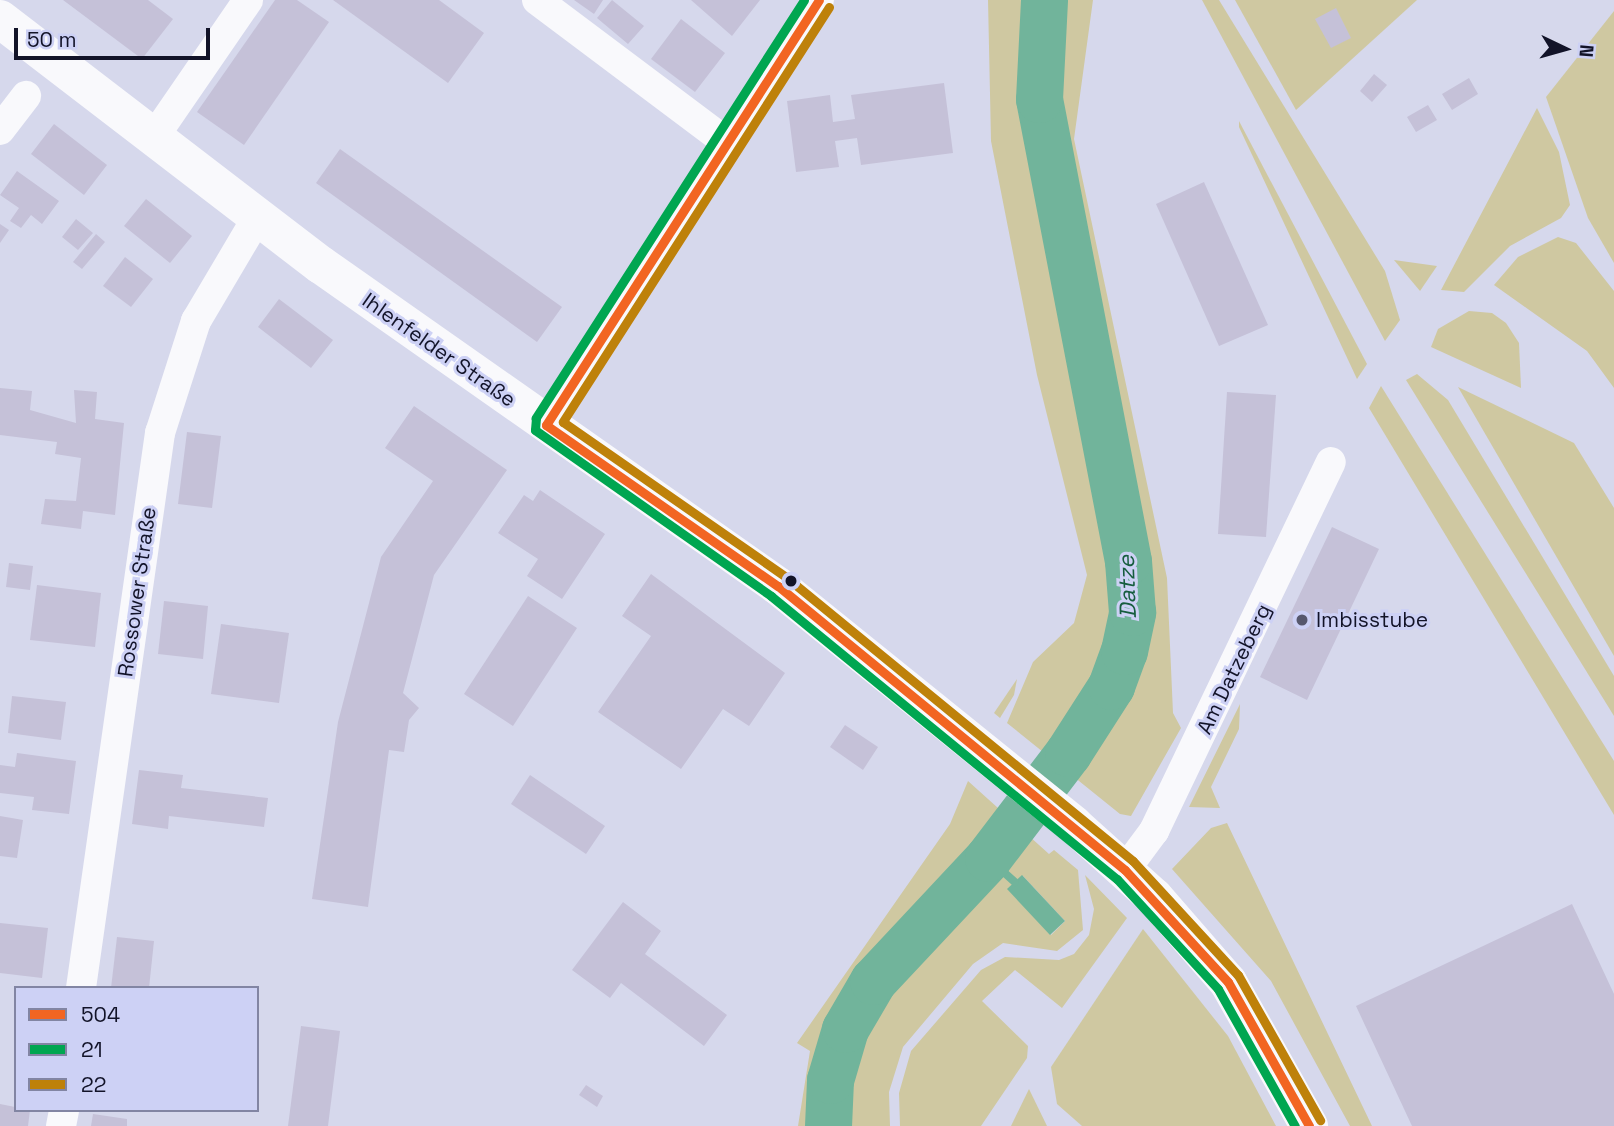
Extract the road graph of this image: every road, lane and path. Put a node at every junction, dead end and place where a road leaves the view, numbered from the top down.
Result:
1 (248, 0) edge
2 (537, 0) edge
3 (812, 3) edge
4 (0, 19) edge
5 (26, 96) dead end
6 (0, 130) edge
7 (154, 137) junction
8 (729, 144) junction
9 (257, 218) junction
10 (546, 425) junction
11 (1331, 462) dead end
12 (1125, 870) junction
13 (81, 986) edge
14 (1309, 1126) edge

1 - 7 street
2 - 8 street
3 - 8 street
4 - 7 main road, Ihlenfelder Straße
5 - 6 street
7 - 9 main road, Ihlenfelder Straße
8 - 10 street
9 - 10 main road, Ihlenfelder Straße
9 - 13 street, Rossower Straße
10 - 12 main road, Ihlenfelder Straße
11 - 12 street, Am Datzeberg
12 - 14 main road, Ihlenfelder Straße

